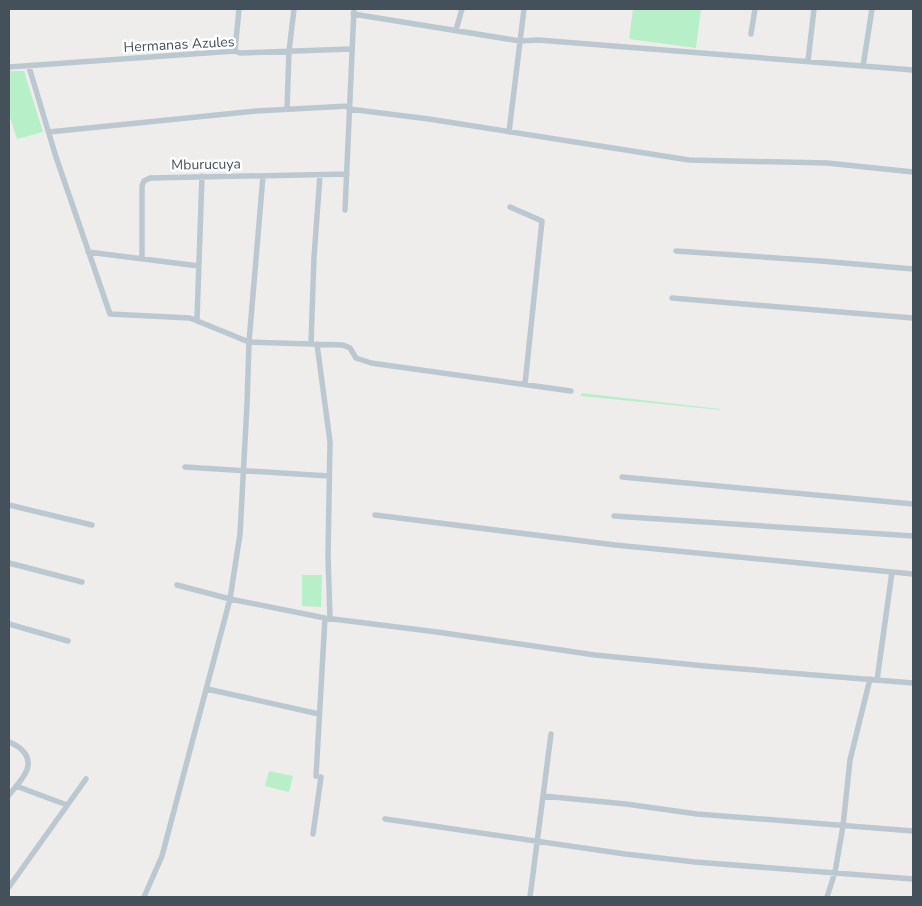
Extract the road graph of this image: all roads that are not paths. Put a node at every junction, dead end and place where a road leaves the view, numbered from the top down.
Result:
1 (240, 9) edge
2 (294, 9) edge
3 (462, 9) edge
4 (524, 9) edge
5 (755, 9) edge
6 (814, 9) edge
7 (872, 9) edge
8 (353, 11) edge
9 (456, 30) junction
10 (751, 34) dead end
11 (520, 41) junction
12 (290, 50) junction
13 (351, 50) junction
14 (235, 51) junction
15 (808, 61) junction
16 (863, 66) junction
17 (9, 67) edge
18 (29, 67) junction
19 (913, 70) edge
20 (349, 107) junction
21 (287, 109) junction
22 (48, 132) junction
23 (509, 132) junction
24 (913, 172) edge
25 (347, 174) junction
26 (320, 175) junction
27 (202, 176) junction
28 (264, 176) junction
29 (510, 207) dead end
30 (346, 210) dead end
31 (676, 251) dead end
32 (88, 252) junction
33 (142, 259) junction
34 (199, 266) junction
35 (913, 269) edge
36 (672, 298) dead end
37 (913, 318) edge
38 (197, 319) junction
39 (249, 342) junction
40 (314, 344) junction
41 (525, 384) junction
42 (571, 392) dead end
43 (185, 467) dead end
44 (243, 470) junction
45 (330, 476) junction
46 (622, 477) dead end
47 (913, 504) edge
48 (9, 505) edge
49 (374, 515) dead end
50 (614, 516) dead end
51 (92, 524) dead end
52 (913, 536) edge
53 (9, 563) edge
54 (892, 572) junction
55 (913, 574) edge
56 (82, 582) dead end
57 (178, 585) dead end
58 (230, 599) junction
59 (328, 618) junction
60 (9, 624) edge
61 (68, 641) dead end
62 (870, 679) junction
63 (877, 680) junction
64 (913, 683) edge
65 (207, 689) junction
66 (319, 714) junction
67 (551, 734) dead end
68 (9, 742) edge
69 (86, 779) dead end
70 (16, 786) junction
71 (9, 795) edge
72 (543, 796) junction
73 (68, 805) junction
74 (384, 819) dead end
75 (843, 826) junction
76 (913, 831) edge
77 (313, 834) dead end
78 (538, 840) junction
79 (835, 872) junction
80 (913, 879) edge
81 (9, 887) edge
82 (144, 897) edge
83 (530, 897) edge
84 (828, 897) edge

1 - 14 street
2 - 12 street
3 - 9 street
4 - 11 street
5 - 10 street
6 - 15 street
7 - 16 street
8 - 9 street
8 - 13 street
9 - 11 street
11 - 15 street
11 - 23 street
12 - 13 street, Hermanas Azules
12 - 14 street, Hermanas Azules
12 - 21 street
13 - 20 street
14 - 18 street, Hermanas Azules
15 - 16 street
16 - 19 street
17 - 18 street, Hermanas Azules
18 - 22 street
20 - 21 street
20 - 23 street
20 - 25 street
21 - 22 street
22 - 32 street
23 - 24 street
25 - 26 street, Mburucuya
25 - 30 street
26 - 28 street, Mburucuya
26 - 40 street
27 - 28 street, Mburucuya
27 - 33 street, Mburucuya
27 - 34 street
28 - 39 street
29 - 41 street
31 - 35 street
32 - 33 street
32 - 38 street
33 - 34 street
34 - 38 street
36 - 37 street
38 - 39 street
39 - 40 street
39 - 44 street
40 - 41 street
40 - 45 street
41 - 42 street
43 - 44 street
44 - 45 street
44 - 58 street
45 - 59 street
46 - 47 street
48 - 51 street
49 - 54 street
50 - 52 street
53 - 56 street
54 - 55 street
54 - 63 street
57 - 58 street
58 - 59 street
58 - 65 street
59 - 62 street
59 - 66 street
60 - 61 street
62 - 63 street
62 - 75 street
63 - 64 street
65 - 66 street
65 - 82 street
66 - 77 street
67 - 72 street
68 - 70 street
69 - 73 street
70 - 71 street
70 - 73 street
72 - 75 street
72 - 78 street
73 - 81 street
74 - 78 street
75 - 76 street
75 - 79 street
78 - 79 street
78 - 83 street
79 - 80 street
79 - 84 street

